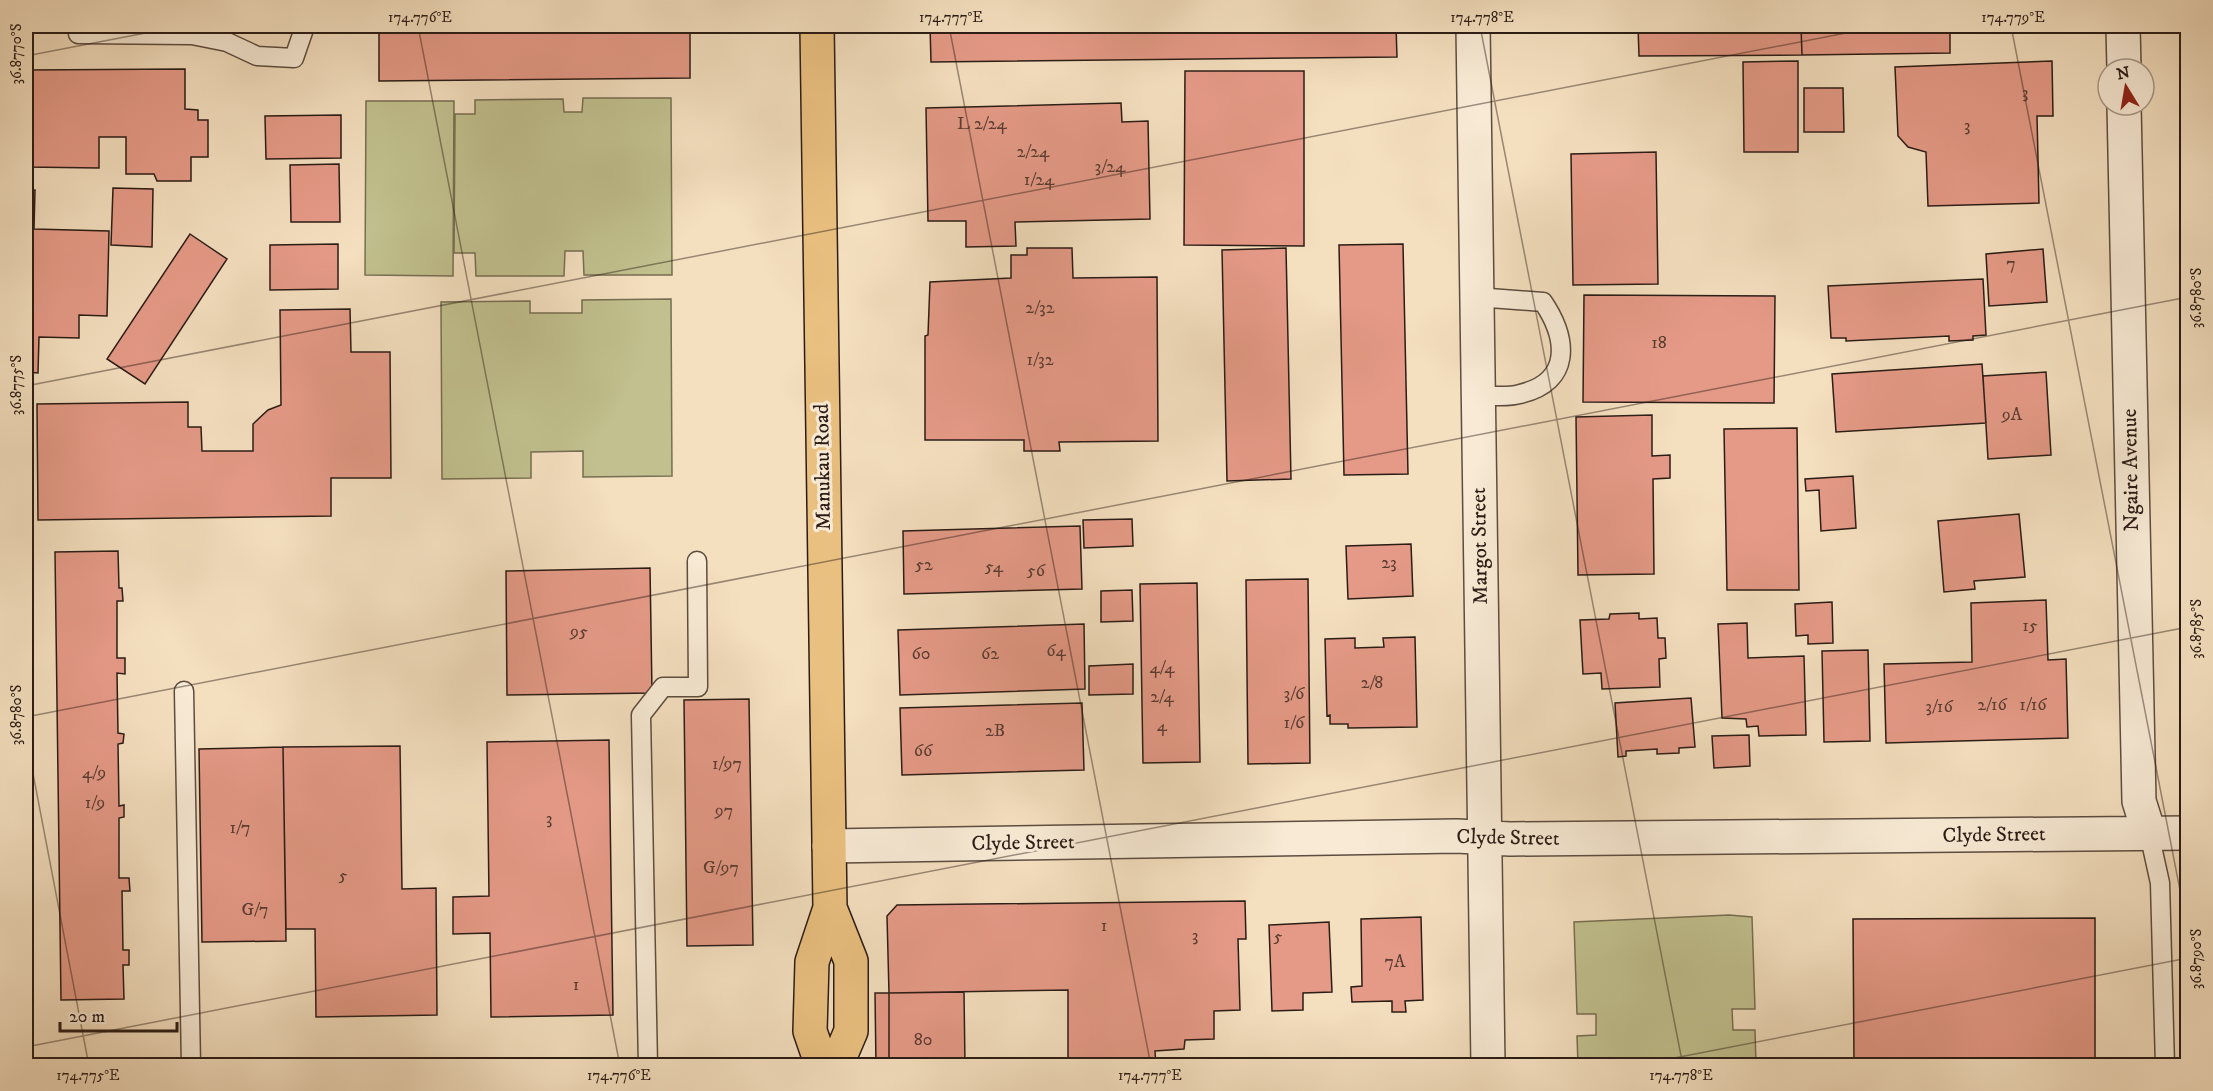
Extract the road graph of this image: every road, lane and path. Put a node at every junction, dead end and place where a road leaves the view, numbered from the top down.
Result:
1 (305, 26) edge
2 (817, 26) edge
3 (1473, 26) edge
4 (2123, 26) edge
5 (78, 34) dead end
6 (2124, 57) edge
7 (2124, 117) edge
8 (1476, 297) junction
9 (1478, 396) junction
10 (697, 561) dead end
11 (184, 691) dead end
12 (2149, 833) junction
13 (2187, 833) edge
14 (1485, 838) junction
15 (829, 846) junction
16 (830, 908) junction
17 (191, 1065) edge
18 (648, 1065) edge
19 (822, 1065) edge
20 (836, 1065) edge
21 (1488, 1065) edge
22 (2165, 1065) edge

1 - 5 lane
2 - 15 main road, Manukau Road
3 - 8 street, Margot Street
4 - 6 street
7 - 12 street, Ngaire Avenue
8 - 9 street, Margot Street
8 - 9 lane
9 - 14 street, Margot Street
10 - 18 lane
11 - 17 lane
12 - 13 street, Clyde Street
12 - 14 street, Clyde Street
12 - 22 lane
14 - 15 street, Clyde Street
14 - 21 street, Margot Street
15 - 16 main road, Manukau Road
16 - 19 main road, Manukau Road
16 - 20 main road, Manukau Road

